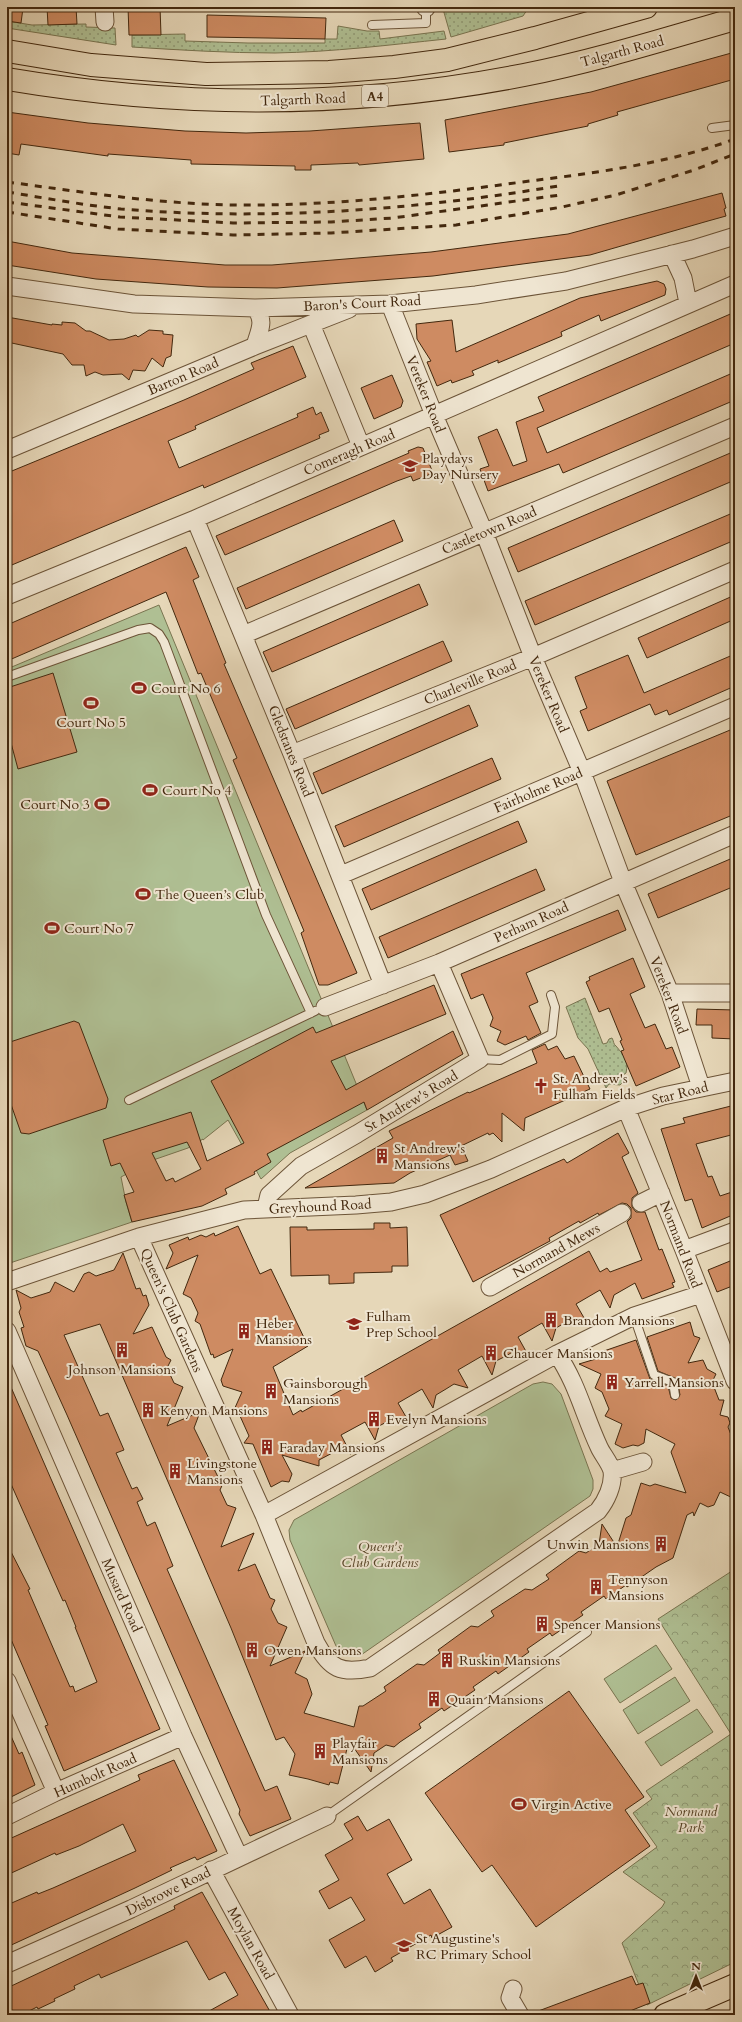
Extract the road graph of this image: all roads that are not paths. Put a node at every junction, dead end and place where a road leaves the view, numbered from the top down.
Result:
1 (646, 7) edge
2 (426, 8) edge
3 (735, 19) edge
4 (372, 25) dead end
5 (7, 51) edge
6 (7, 79) edge
7 (735, 125) edge
8 (712, 128) dead end
9 (735, 236) edge
10 (672, 254) junction
11 (735, 284) edge
12 (7, 286) edge
13 (688, 303) junction
14 (390, 304) junction
15 (360, 306) junction
16 (255, 308) junction
17 (311, 324) junction
18 (255, 346) junction
19 (434, 415) junction
20 (735, 426) edge
21 (362, 446) junction
22 (7, 450) edge
23 (195, 519) junction
24 (484, 532) junction
25 (735, 570) edge
26 (7, 596) edge
27 (243, 635) junction
28 (533, 657) junction
29 (7, 677) edge
30 (735, 706) edge
31 (292, 754) junction
32 (582, 772) junction
33 (735, 834) edge
34 (341, 875) junction
35 (623, 882) junction
36 (439, 963) junction
37 (383, 985) junction
38 (670, 993) junction
39 (735, 993) edge
40 (551, 995) dead end
41 (318, 1010) junction
42 (480, 1059) junction
43 (735, 1081) edge
44 (701, 1086) junction
45 (128, 1100) dead end
46 (626, 1108) junction
47 (662, 1193) junction
48 (641, 1203) dead end
49 (266, 1208) junction
50 (622, 1213) dead end
51 (735, 1231) edge
52 (139, 1237) junction
53 (684, 1250) junction
54 (7, 1282) edge
55 (490, 1287) dead end
56 (701, 1294) junction
57 (634, 1316) junction
58 (7, 1331) edge
59 (557, 1354) junction
60 (733, 1372) edge
61 (675, 1395) dead end
62 (643, 1462) dead end
63 (612, 1471) junction
64 (264, 1515) junction
65 (587, 1632) dead end
66 (7, 1681) edge
67 (183, 1736) junction
68 (56, 1792) junction
69 (7, 1816) edge
70 (327, 1816) joint
71 (239, 1857) junction
72 (211, 1870) junction
73 (7, 1964) edge
74 (735, 1985) edge
75 (513, 1989) dead end
76 (290, 2015) edge
77 (520, 2015) edge
78 (665, 2015) edge

1 - 5 main road, Talgarth Road / A4
2 - 4 lane
3 - 6 main road, Talgarth Road / A4
7 - 8 lane
9 - 10 street, Baron's Court Road
10 - 13 street
10 - 14 street, Baron's Court Road
11 - 13 street, Comeragh Road
12 - 16 street, Baron's Court Road
13 - 19 street, Comeragh Road
14 - 15 street, Baron's Court Road
14 - 19 street, Vereker Road
15 - 16 street, Baron's Court Road
15 - 17 street, Barton Road
16 - 18 street
17 - 18 street, Barton Road
17 - 21 street
18 - 22 street, Barton Road
19 - 21 street, Comeragh Road
19 - 24 street, Vereker Road
20 - 24 street, Castletown Road
21 - 23 street, Comeragh Road
23 - 26 street, Comeragh Road
23 - 27 street, Gledstanes Road
24 - 27 street, Castletown Road
24 - 28 street, Vereker Road
25 - 28 street, Charleville Road
27 - 31 street, Gledstanes Road
28 - 31 street, Charleville Road
28 - 32 street, Vereker Road
29 - 41 lane
30 - 32 street, Fairholme Road
31 - 34 street, Gledstanes Road
32 - 34 street, Fairholme Road
32 - 35 street, Vereker Road
33 - 35 street, Perham Road
34 - 37 street, Gledstanes Road
35 - 36 street, Perham Road
35 - 38 street, Vereker Road
36 - 37 street, Perham Road
36 - 42 street
37 - 41 street, Perham Road
38 - 39 street
38 - 44 street, Vereker Road
40 - 42 lane
41 - 45 lane
42 - 49 street, St Andrew's Road
43 - 44 street, Star Road
44 - 46 street, Star Road
46 - 47 street, Normand Road
46 - 49 street, Greyhound Road
47 - 48 street
47 - 53 street, Normand Road
49 - 52 street, Greyhound Road
50 - 55 street, Normand Mews
51 - 53 street
52 - 54 street, Greyhound Road
52 - 64 street, Queen's Club Gardens
53 - 56 street, Normand Road
56 - 57 street
56 - 60 street, Normand Road
57 - 59 street
57 - 61 lane
58 - 67 street, Musard Road
59 - 63 street
59 - 64 street
62 - 63 street
63 - 64 street, Queen's Club Gardens
65 - 70 lane
66 - 68 street
67 - 68 street, Humbolt Road
67 - 71 street, Musard Road
68 - 69 street, Humbolt Road
70 - 71 street, Disbrowe Road
71 - 72 street, Disbrowe Road
72 - 73 street, Disbrowe Road
72 - 76 street, Moylan Road
74 - 78 main road
75 - 77 street

